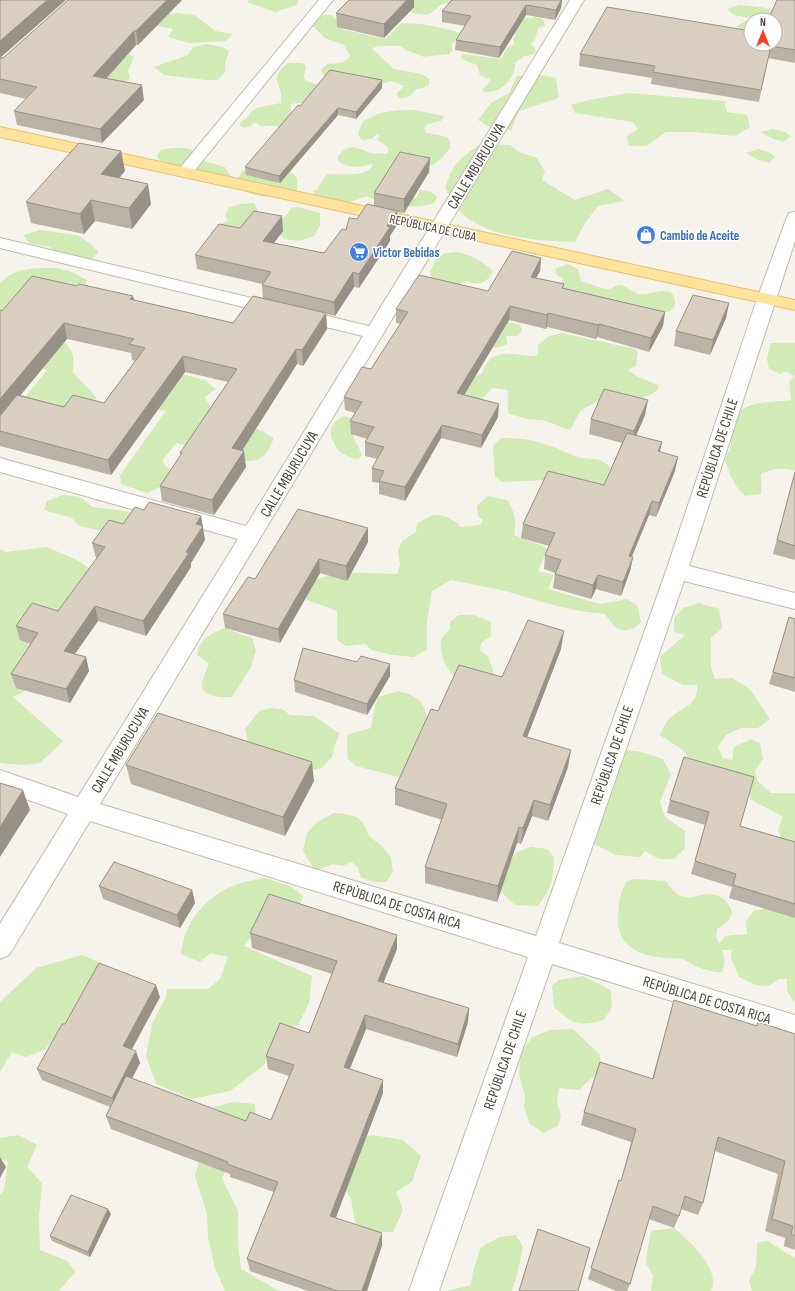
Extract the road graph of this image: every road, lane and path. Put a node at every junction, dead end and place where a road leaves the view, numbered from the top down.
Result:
1 (326, 0) edge
2 (571, 2) edge
3 (0, 132) edge
4 (185, 172) junction
5 (795, 216) edge
6 (438, 228) junction
7 (0, 243) edge
8 (766, 299) junction
9 (795, 306) edge
10 (374, 333) junction
11 (0, 465) edge
12 (251, 535) junction
13 (677, 571) junction
14 (795, 601) edge
15 (0, 780) edge
16 (84, 809) junction
17 (0, 947) edge
18 (544, 950) junction
19 (795, 1027) edge
20 (424, 1291) edge

1 - 4 street
2 - 6 street, CALLE MBURUCUYA
3 - 4 main road, REPÚBLICA DE CUBA
4 - 6 main road, REPÚBLICA DE CUBA
5 - 8 street, REPÚBLICA DE CHILE
6 - 8 main road, REPÚBLICA DE CUBA
6 - 10 street, CALLE MBURUCUYA
7 - 10 street
8 - 9 main road, REPÚBLICA DE CUBA
8 - 13 street, REPÚBLICA DE CHILE
10 - 12 street, CALLE MBURUCUYA
11 - 12 street
12 - 16 street, CALLE MBURUCUYA
13 - 14 street
13 - 18 street, REPÚBLICA DE CHILE
15 - 16 street, REPÚBLICA DE COSTA RICA
16 - 17 street, CALLE MBURUCUYA
16 - 18 street, REPÚBLICA DE COSTA RICA
18 - 19 street, REPÚBLICA DE COSTA RICA
18 - 20 street, REPÚBLICA DE CHILE

